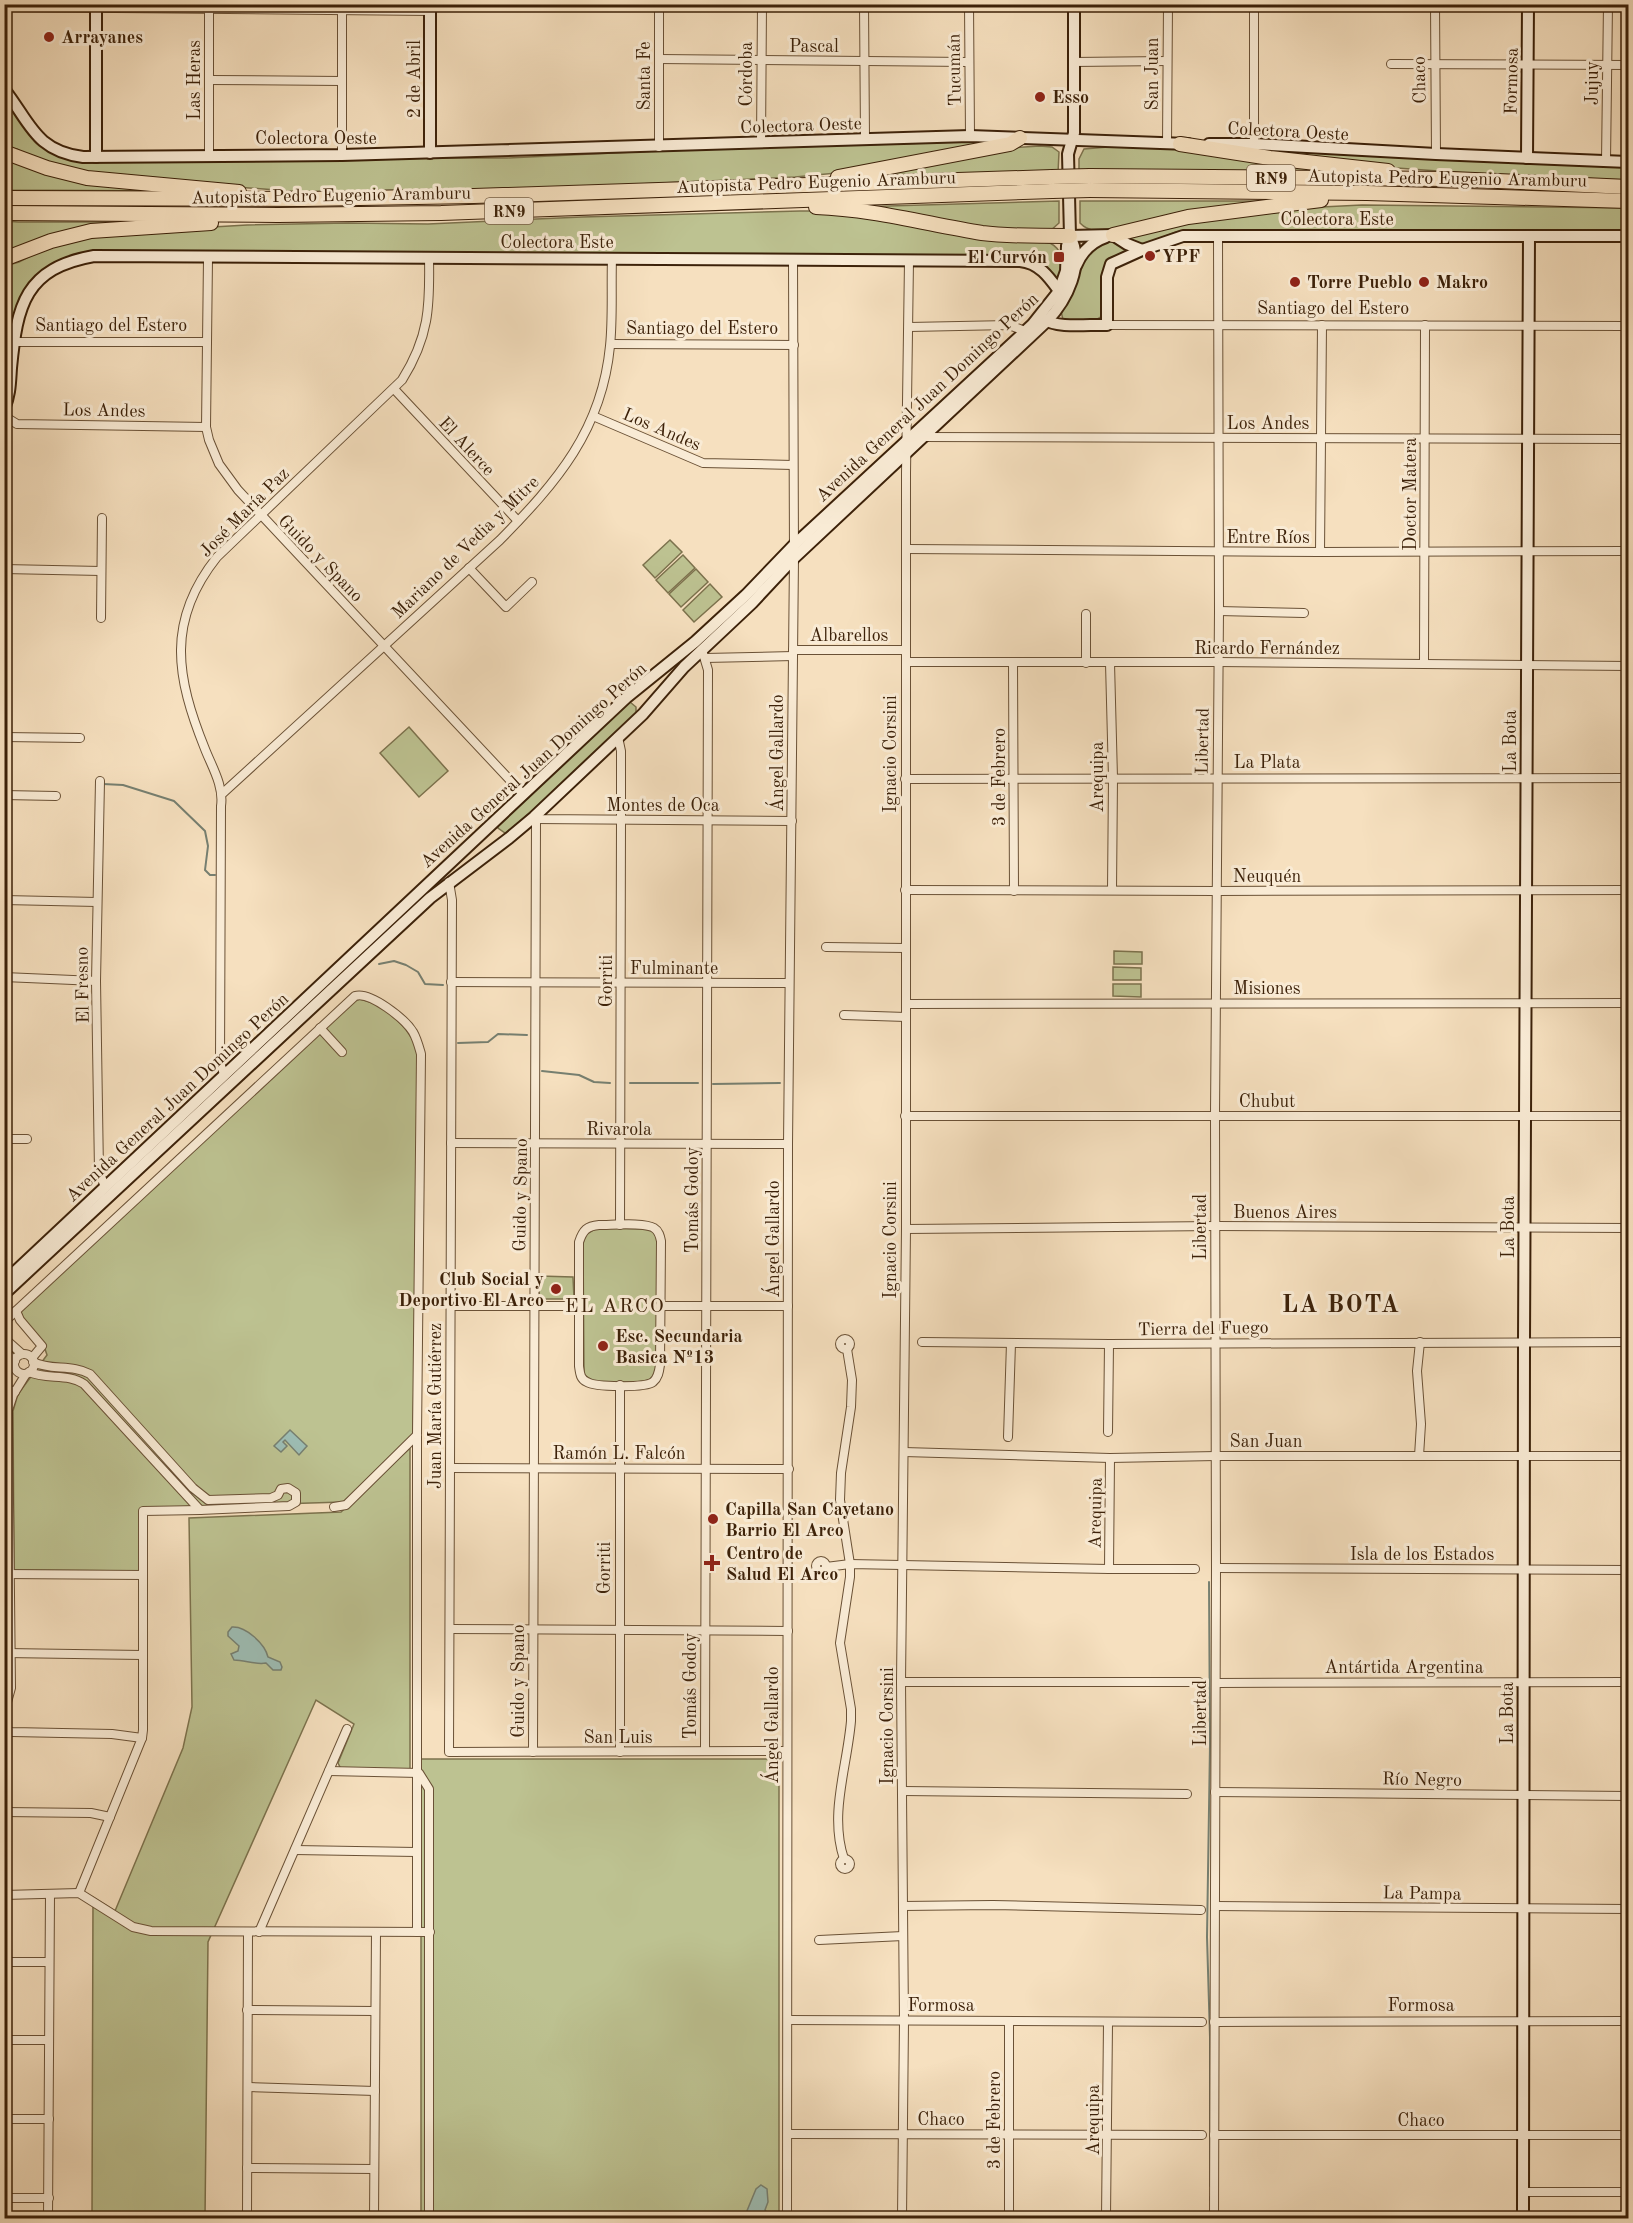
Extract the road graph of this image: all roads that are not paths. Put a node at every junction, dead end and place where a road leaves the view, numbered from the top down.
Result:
1 (659, 4) edge
2 (762, 4) edge
3 (864, 4) edge
4 (969, 4) edge
5 (1074, 4) edge
6 (1168, 4) edge
7 (1254, 4) edge
8 (1435, 4) edge
9 (1528, 4) edge
10 (1608, 4) edge
11 (96, 6) edge
12 (4, 7) edge
13 (209, 7) edge
14 (342, 7) edge
15 (430, 8) edge
16 (659, 59) junction
17 (761, 61) junction
18 (1167, 61) junction
19 (863, 62) junction
20 (968, 62) junction
21 (1073, 62) junction
22 (1391, 64) dead end
23 (1434, 64) junction
24 (1629, 65) edge
25 (1528, 66) junction
26 (1606, 66) junction
27 (209, 80) junction
28 (342, 81) junction
29 (5, 89) edge
30 (970, 136) junction
31 (1020, 138) junction
32 (865, 139) junction
33 (1072, 140) junction
34 (761, 143) junction
35 (1173, 144) junction
36 (1254, 144) junction
37 (659, 147) junction
38 (4, 152) edge
39 (430, 153) junction
40 (1436, 154) junction
41 (208, 155) junction
42 (342, 155) junction
43 (96, 157) junction
44 (1527, 158) junction
45 (1606, 161) junction
46 (1629, 162) edge
47 (1452, 179) junction
48 (1090, 183) junction
49 (1052, 184) junction
50 (731, 187) junction
51 (1629, 187) edge
52 (1367, 193) junction
53 (4, 198) edge
54 (303, 199) junction
55 (1629, 201) edge
56 (739, 204) junction
57 (4, 213) edge
58 (278, 215) junction
59 (1113, 235) junction
60 (1070, 236) junction
61 (1218, 236) junction
62 (1529, 236) junction
63 (1629, 236) edge
64 (1142, 250) junction
65 (208, 258) junction
66 (429, 258) junction
67 (4, 259) edge
68 (612, 259) junction
69 (793, 260) junction
70 (909, 261) junction
71 (1074, 272) junction
72 (1062, 295) junction
73 (1044, 318) junction
74 (1107, 325) junction
75 (1322, 325) junction
76 (1425, 325) junction
77 (1528, 325) junction
78 (1218, 326) junction
79 (1629, 326) edge
80 (909, 327) junction
81 (1025, 331) junction
82 (14, 342) junction
83 (207, 342) junction
84 (611, 344) junction
85 (794, 345) junction
86 (394, 390) junction
87 (4, 409) edge
88 (4, 416) edge
89 (593, 416) junction
90 (206, 427) junction
91 (922, 437) junction
92 (1218, 438) junction
93 (1425, 438) junction
94 (1528, 438) junction
95 (908, 439) junction
96 (1321, 439) junction
97 (1629, 439) edge
98 (907, 452) junction
99 (793, 465) junction
100 (259, 514) junction
101 (102, 518) dead end
102 (518, 521) junction
103 (794, 545) junction
104 (907, 549) junction
105 (1218, 551) junction
106 (1629, 551) edge
107 (1320, 552) junction
108 (1424, 552) junction
109 (1527, 552) junction
110 (794, 558) junction
111 (1629, 560) edge
112 (469, 568) junction
113 (4, 569) edge
114 (101, 571) junction
115 (532, 582) dead end
116 (1219, 611) junction
117 (1304, 613) dead end
118 (1086, 614) dead end
119 (101, 618) dead end
120 (384, 646) junction
121 (906, 650) junction
122 (793, 653) junction
123 (704, 654) junction
124 (906, 662) junction
125 (1218, 662) junction
126 (1013, 663) junction
127 (1086, 663) junction
128 (1110, 663) junction
129 (1424, 664) junction
130 (1527, 665) junction
131 (1628, 666) edge
132 (627, 697) junction
133 (643, 714) junction
134 (4, 737) edge
135 (618, 737) junction
136 (80, 738) dead end
137 (1217, 777) junction
138 (1014, 778) junction
139 (1113, 778) junction
140 (1526, 778) junction
141 (1629, 778) edge
142 (905, 779) junction
143 (100, 781) dead end
144 (223, 794) junction
145 (523, 794) junction
146 (4, 795) edge
147 (56, 796) dead end
148 (535, 818) junction
149 (621, 820) junction
150 (708, 820) junction
151 (792, 821) junction
152 (494, 822) junction
153 (509, 838) junction
154 (449, 882) junction
155 (905, 890) junction
156 (1112, 890) junction
157 (1526, 890) junction
158 (1629, 890) edge
159 (1014, 891) junction
160 (1216, 891) junction
161 (4, 900) edge
162 (97, 902) junction
163 (826, 947) dead end
164 (905, 948) junction
165 (4, 977) edge
166 (96, 981) junction
167 (451, 982) junction
168 (536, 982) junction
169 (621, 982) junction
170 (707, 983) junction
171 (789, 983) junction
172 (1526, 1002) junction
173 (1629, 1003) edge
174 (906, 1004) junction
175 (1216, 1004) junction
176 (844, 1015) dead end
177 (906, 1017) junction
178 (320, 1028) junction
179 (342, 1052) dead end
180 (225, 1074) junction
181 (905, 1116) junction
182 (1215, 1116) junction
183 (1525, 1116) junction
184 (1629, 1116) edge
185 (4, 1139) edge
186 (27, 1139) dead end
187 (451, 1143) junction
188 (535, 1144) junction
189 (621, 1144) junction
190 (788, 1144) junction
191 (707, 1145) junction
192 (105, 1187) junction
193 (620, 1225) junction
194 (1215, 1226) junction
195 (1524, 1228) junction
196 (1629, 1228) edge
197 (906, 1229) junction
198 (4, 1282) edge
199 (4, 1294) edge
200 (450, 1306) junction
201 (534, 1306) junction
202 (579, 1306) junction
203 (660, 1306) junction
204 (706, 1306) junction
205 (788, 1306) junction
206 (16, 1311) junction
207 (4, 1322) edge
208 (4, 1338) edge
209 (1524, 1341) junction
210 (922, 1342) dead end
211 (1214, 1342) junction
212 (1420, 1342) junction
213 (1629, 1342) edge
214 (1011, 1343) junction
215 (1109, 1344) junction
216 (847, 1349) dead end
217 (4, 1351) edge
218 (21, 1354) junction
219 (33, 1360) junction
220 (14, 1362) junction
221 (28, 1373) junction
222 (4, 1374) edge
223 (620, 1385) junction
224 (4, 1388) edge
225 (15, 1392) junction
226 (1108, 1432) dead end
227 (417, 1435) junction
228 (1008, 1437) dead end
229 (904, 1452) junction
230 (1216, 1456) junction
231 (1419, 1456) junction
232 (1524, 1456) junction
233 (1629, 1456) edge
234 (1110, 1458) junction
235 (450, 1468) junction
236 (534, 1468) junction
237 (619, 1468) junction
238 (706, 1468) junction
239 (789, 1469) junction
240 (334, 1507) dead end
241 (200, 1510) junction
242 (850, 1564) junction
243 (903, 1565) junction
244 (826, 1567) dead end
245 (1216, 1568) junction
246 (1108, 1569) junction
247 (1195, 1569) dead end
248 (1524, 1570) junction
249 (1629, 1570) edge
250 (8, 1574) edge
251 (143, 1575) junction
252 (450, 1629) junction
253 (534, 1629) junction
254 (619, 1630) junction
255 (705, 1630) junction
256 (788, 1631) junction
257 (7, 1653) edge
258 (142, 1655) junction
259 (901, 1682) junction
260 (1524, 1682) junction
261 (1629, 1682) edge
262 (1199, 1683) dead end
263 (1216, 1683) junction
264 (4, 1713) edge
265 (347, 1729) dead end
266 (4, 1730) edge
267 (142, 1738) junction
268 (705, 1751) junction
269 (787, 1751) junction
270 (449, 1752) joint
271 (533, 1752) junction
272 (620, 1752) junction
273 (329, 1771) junction
274 (417, 1772) junction
275 (903, 1791) junction
276 (1215, 1792) junction
277 (1187, 1794) dead end
278 (1523, 1795) junction
279 (1629, 1796) edge
280 (4, 1812) edge
281 (110, 1817) junction
282 (295, 1850) junction
283 (416, 1852) junction
284 (844, 1859) dead end
285 (80, 1893) junction
286 (50, 1894) junction
287 (4, 1895) edge
288 (903, 1906) junction
289 (1215, 1906) junction
290 (1522, 1909) junction
291 (1629, 1909) edge
292 (1201, 1910) dead end
293 (248, 1932) junction
294 (259, 1932) junction
295 (376, 1932) junction
296 (417, 1932) junction
297 (430, 1932) junction
298 (903, 1936) junction
299 (819, 1940) dead end
300 (4, 1962) edge
301 (49, 1962) junction
302 (247, 2010) junction
303 (375, 2011) junction
304 (788, 2020) junction
305 (903, 2021) junction
306 (1009, 2021) junction
307 (1522, 2021) junction
308 (1629, 2021) edge
309 (1202, 2022) dead end
310 (1214, 2022) junction
311 (1108, 2023) junction
312 (4, 2040) edge
313 (49, 2040) junction
314 (248, 2087) junction
315 (375, 2091) junction
316 (4, 2119) edge
317 (49, 2119) junction
318 (789, 2134) junction
319 (903, 2134) junction
320 (1009, 2134) junction
321 (1108, 2134) junction
322 (1202, 2135) dead end
323 (1214, 2135) junction
324 (1523, 2135) junction
325 (1629, 2135) edge
326 (247, 2168) junction
327 (374, 2169) junction
328 (1523, 2192) junction
329 (1629, 2192) edge
330 (4, 2198) edge
331 (49, 2198) junction
332 (48, 2218) edge
333 (247, 2218) edge
334 (374, 2218) edge
335 (429, 2218) edge
336 (787, 2218) edge
337 (902, 2218) edge
338 (1009, 2218) edge
339 (1106, 2218) edge
340 (1214, 2218) edge
341 (1523, 2218) edge

1 - 16 street, Santa Fe
2 - 17 street, Córdoba
3 - 19 street
4 - 20 street, Tucumán
5 - 21 street
6 - 18 street, San Juan
7 - 36 street
8 - 23 street, Chaco
9 - 25 street, Formosa
10 - 26 street, Jujuy
11 - 12 street
11 - 13 street
11 - 43 street
13 - 14 street
13 - 27 street, Las Heras
14 - 15 street
14 - 28 street
15 - 39 street, 2 de Abril
16 - 17 street, Pascal
16 - 37 street, Santa Fe
17 - 19 street, Pascal
17 - 34 street, Córdoba
18 - 21 street
18 - 35 street, San Juan
19 - 20 street, Pascal
19 - 32 street
20 - 30 street, Tucumán
21 - 33 street
22 - 23 street
23 - 25 street
23 - 40 street, Chaco
24 - 26 street
25 - 26 street
25 - 44 street, Formosa
26 - 45 street, Jujuy
27 - 28 street
27 - 41 street, Las Heras
28 - 42 street
29 - 43 street, Colectora Oeste
30 - 31 street, Colectora Oeste
30 - 32 street, Colectora Oeste
31 - 33 street, Colectora Oeste
31 - 50 highway
32 - 34 street, Colectora Oeste
33 - 35 street, Colectora Oeste
33 - 60 street
34 - 37 street, Colectora Oeste
35 - 36 street, Colectora Oeste
35 - 47 highway
36 - 40 street, Colectora Oeste
37 - 39 street, Colectora Oeste
38 - 54 highway
39 - 42 street, Colectora Oeste
40 - 44 street, Colectora Oeste
41 - 42 street, Colectora Oeste
41 - 43 street, Colectora Oeste
44 - 45 street, Colectora Oeste
45 - 46 street, Colectora Oeste
47 - 48 highway, Autopista Pedro Eugenio Aramburu / RN9
47 - 51 highway, Autopista Pedro Eugenio Aramburu / RN9
48 - 49 highway, Autopista Pedro Eugenio Aramburu / RN9, bridge
48 - 52 highway, Autopista Pedro Eugenio Aramburu / RN9
49 - 50 highway, Autopista Pedro Eugenio Aramburu / RN9
49 - 56 highway, Autopista Pedro Eugenio Aramburu / RN9
50 - 54 highway, Autopista Pedro Eugenio Aramburu / RN9
52 - 55 highway, Autopista Pedro Eugenio Aramburu / RN9
52 - 59 highway
53 - 54 highway, Autopista Pedro Eugenio Aramburu / RN9
56 - 58 highway, Autopista Pedro Eugenio Aramburu / RN9
56 - 60 highway
57 - 58 highway, Autopista Pedro Eugenio Aramburu / RN9
58 - 67 highway
59 - 60 street
59 - 64 street
59 - 71 street
60 - 71 street, Avenida General Juan Domingo Perón
60 - 72 street, Avenida General Juan Domingo Perón
61 - 62 street, Colectora Este
61 - 64 street, Colectora Este
61 - 78 street, Libertad
62 - 63 street, Colectora Este
62 - 77 street, La Bota
64 - 74 street, Colectora Este
65 - 66 street, Colectora Este
65 - 82 street, Colectora Este
65 - 83 street, Guido y Spano
66 - 68 street, Colectora Este
66 - 86 street, José María Paz
68 - 69 street, Colectora Este
68 - 84 street, Mariano de Vedia y Mitre
69 - 70 street, Colectora Este
69 - 85 street, Ángel Gallardo
70 - 72 street, Colectora Este
70 - 80 street, Ignacio Corsini
71 - 72 street, Avenida General Juan Domingo Perón
72 - 73 street, Avenida General Juan Domingo Perón
73 - 74 street, Santiago del Estero
73 - 81 street, Avenida General Juan Domingo Perón
73 - 91 street, Avenida General Juan Domingo Perón
74 - 78 street, Santiago del Estero
75 - 76 street, Santiago del Estero
75 - 78 street, Santiago del Estero
75 - 96 street
76 - 77 street, Santiago del Estero
76 - 93 street, Doctor Matera
77 - 79 street, Santiago del Estero
77 - 94 street, La Bota
78 - 92 street, Libertad
80 - 81 street
80 - 95 street, Ignacio Corsini
81 - 95 street, Avenida General Juan Domingo Perón
82 - 83 street, Santiago del Estero
82 - 87 street, Colectora Este
83 - 90 street, Guido y Spano
84 - 85 street, Santiago del Estero
84 - 89 street, Mariano de Vedia y Mitre
85 - 99 street, Ángel Gallardo
86 - 100 street, José María Paz
86 - 102 street, El Alerce
88 - 90 street, Los Andes
89 - 99 street, Los Andes
89 - 102 street, Mariano de Vedia y Mitre
90 - 100 street, Guido y Spano
91 - 92 street, Los Andes
91 - 95 street, Los Andes
91 - 98 street, Avenida General Juan Domingo Perón
92 - 96 street, Los Andes
92 - 105 street, Libertad
93 - 94 street, Los Andes
93 - 96 street, Los Andes
93 - 108 street, Doctor Matera
94 - 97 street, Los Andes
94 - 109 street, La Bota
95 - 98 street, Ignacio Corsini
95 - 103 street, Avenida General Juan Domingo Perón
96 - 107 street
98 - 104 street, Ignacio Corsini
98 - 110 street, Avenida General Juan Domingo Perón
99 - 103 street, Ángel Gallardo
100 - 120 street, Guido y Spano
100 - 144 street, José María Paz
101 - 114 street
102 - 112 street, Mariano de Vedia y Mitre
103 - 110 street, Ángel Gallardo
103 - 132 street, Avenida General Juan Domingo Perón
104 - 105 street, Entre Ríos
104 - 121 street, Ignacio Corsini
105 - 107 street, Entre Ríos
105 - 116 street, Libertad
106 - 109 street, Entre Ríos
107 - 108 street, Entre Ríos
108 - 109 street, Entre Ríos
108 - 129 street, Doctor Matera
109 - 130 street, La Bota
110 - 122 street, Ángel Gallardo
110 - 123 street, Avenida General Juan Domingo Perón
111 - 131 street
112 - 115 street
112 - 120 street, Mariano de Vedia y Mitre
113 - 114 street
114 - 119 street
116 - 117 street
116 - 125 street, Libertad
118 - 127 street
120 - 144 street, Mariano de Vedia y Mitre
120 - 145 street, Guido y Spano
121 - 122 street, Albarellos
121 - 124 street, Ignacio Corsini
122 - 123 street, Albarellos
122 - 151 street, Ángel Gallardo
123 - 133 street, Avenida General Juan Domingo Perón
123 - 150 street, Tomás Godoy
124 - 126 street, Ricardo Fernández
124 - 142 street, Ignacio Corsini
125 - 128 street, Ricardo Fernández
125 - 129 street, Ricardo Fernández
125 - 137 street, Libertad
126 - 127 street, Ricardo Fernández
126 - 138 street, 3 de Febrero
127 - 128 street, Ricardo Fernández
128 - 139 street, Arequipa
129 - 130 street, Ricardo Fernández
130 - 131 street, Ricardo Fernández
130 - 140 street, La Bota
132 - 133 street
132 - 145 street, Avenida General Juan Domingo Perón
133 - 135 street, Avenida General Juan Domingo Perón
134 - 136 street
135 - 148 street, Avenida General Juan Domingo Perón
135 - 149 street, Gorriti
137 - 139 street, La Plata
137 - 140 street, La Plata
137 - 160 street, Libertad
138 - 139 street, La Plata
138 - 142 street, La Plata
138 - 159 street, 3 de Febrero
139 - 156 street, Arequipa
140 - 141 street, La Plata
140 - 157 street, La Bota
142 - 155 street, Ignacio Corsini
143 - 162 street, El Fresno
144 - 180 street, José María Paz
145 - 152 street, Avenida General Juan Domingo Perón
146 - 147 street
148 - 149 street, Montes de Oca
148 - 153 street, Avenida General Juan Domingo Perón
148 - 168 street, Guido y Spano
149 - 150 street, Montes de Oca
149 - 169 street, Gorriti
150 - 151 street, Montes de Oca
150 - 170 street, Tomás Godoy
151 - 171 street, Ángel Gallardo
152 - 153 street
152 - 180 street, Avenida General Juan Domingo Perón
153 - 154 street, Avenida General Juan Domingo Perón
154 - 167 street, Juan María Gutiérrez
154 - 199 street, Avenida General Juan Domingo Perón
155 - 159 street, Neuquén
155 - 164 street, Ignacio Corsini
156 - 159 street, Neuquén
156 - 160 street, Neuquén
157 - 158 street, Neuquén
157 - 160 street, Neuquén
157 - 172 street, La Bota
160 - 175 street, Libertad
161 - 162 street
162 - 166 street, El Fresno
163 - 164 street
164 - 174 street, Ignacio Corsini
165 - 166 street
166 - 192 street, El Fresno
167 - 168 street, Fulminante
167 - 187 street, Juan María Gutiérrez
168 - 169 street, Fulminante
168 - 188 street, Guido y Spano
169 - 170 street, Fulminante
169 - 189 street, Gorriti
170 - 171 street, Fulminante
170 - 191 street, Tomás Godoy
171 - 190 street, Ángel Gallardo
172 - 173 street, Misiones
172 - 175 street, Misiones
172 - 183 street, La Bota
174 - 175 street, Misiones
174 - 177 street, Ignacio Corsini
175 - 182 street, Libertad
176 - 177 street
177 - 181 street, Ignacio Corsini
178 - 179 street
178 - 206 street
178 - 227 street
180 - 192 street, Avenida General Juan Domingo Perón
181 - 182 street, Chubut
181 - 197 street, Ignacio Corsini
182 - 183 street, Chubut
182 - 194 street, Libertad
183 - 184 street, Chubut
183 - 195 street, La Bota
185 - 186 street
187 - 188 street, Rivarola
187 - 200 street, Juan María Gutiérrez
188 - 189 street, Rivarola
188 - 201 street, Guido y Spano
189 - 191 street, Rivarola
189 - 193 street, Gorriti
190 - 191 street, Rivarola
190 - 205 street, Ángel Gallardo
191 - 204 street, Tomás Godoy
192 - 198 street, Avenida General Juan Domingo Perón
193 - 202 street
193 - 203 street
194 - 195 street, Buenos Aires
194 - 197 street, Buenos Aires
194 - 211 street, Libertad
195 - 196 street, Buenos Aires
195 - 209 street, La Bota
197 - 229 street, Ignacio Corsini
200 - 201 street
200 - 235 street, Juan María Gutiérrez
201 - 202 street
201 - 236 street, Guido y Spano
202 - 223 street
203 - 204 street
203 - 223 street
204 - 205 street
204 - 238 street, Tomás Godoy
205 - 239 street, Ángel Gallardo
206 - 207 street
206 - 219 street
208 - 218 street
209 - 212 street, Tierra del Fuego
209 - 213 street, Tierra del Fuego
209 - 232 street, La Bota
210 - 214 street, Tierra del Fuego
211 - 212 street, Tierra del Fuego
211 - 215 street, Tierra del Fuego
211 - 230 street, Libertad
212 - 231 street
214 - 215 street, Tierra del Fuego
214 - 228 street
215 - 226 street
216 - 242 street
217 - 220 street
218 - 219 street
218 - 220 street
219 - 221 street
219 - 241 street
220 - 221 street
220 - 222 street
221 - 225 street
221 - 241 street
223 - 237 street, Gorriti
224 - 225 street
225 - 250 street
227 - 240 street
227 - 274 street
229 - 234 street, San Juan
229 - 243 street, Ignacio Corsini
230 - 231 street, San Juan
230 - 234 street, San Juan
230 - 245 street, Libertad
231 - 232 street, San Juan
232 - 233 street, San Juan
232 - 248 street, La Bota
234 - 246 street, Arequipa
235 - 236 street, Ramón L. Falcón
235 - 252 street, Juan María Gutiérrez
236 - 237 street, Ramón L. Falcón
236 - 253 street, Guido y Spano
237 - 238 street, Ramón L. Falcón
237 - 254 street, Gorriti
238 - 239 street, Ramón L. Falcón
238 - 255 street, Tomás Godoy
239 - 256 street, Ángel Gallardo
241 - 251 street
242 - 243 street
242 - 244 street
242 - 284 street
243 - 246 street
243 - 259 street, Ignacio Corsini
245 - 248 street, Isla de los Estados
245 - 263 street, Libertad
246 - 247 street
248 - 249 street, Isla de los Estados
248 - 260 street, La Bota
250 - 251 street
250 - 257 street
251 - 258 street
252 - 253 street
252 - 270 street, Juan María Gutiérrez
253 - 254 street
253 - 271 street, Guido y Spano
254 - 255 street
254 - 272 street, Gorriti
255 - 256 street
255 - 268 street, Tomás Godoy
256 - 269 street, Ángel Gallardo
257 - 258 street
257 - 264 street
258 - 267 street
259 - 262 street
259 - 275 street, Ignacio Corsini
260 - 261 street, Antártida Argentina
260 - 263 street, Antártida Argentina
260 - 278 street, La Bota
263 - 276 street, Libertad
265 - 273 street
266 - 267 street
267 - 281 street
268 - 269 street, San Luis
268 - 272 street, San Luis
269 - 304 street, Ángel Gallardo
270 - 271 street, San Luis
271 - 272 street, San Luis
273 - 274 street
273 - 282 street
274 - 283 street
274 - 297 street
275 - 277 street
275 - 288 street, Ignacio Corsini
276 - 278 street, Río Negro
276 - 289 street, Libertad
278 - 279 street, Río Negro
278 - 290 street, La Bota
280 - 281 street
281 - 285 street
282 - 283 street
282 - 294 street
283 - 296 street
285 - 286 street
285 - 293 street
286 - 287 street
286 - 301 street
288 - 292 street
288 - 298 street, Ignacio Corsini
289 - 290 street, La Pampa
289 - 310 street, Libertad
290 - 291 street, La Pampa
290 - 307 street, La Bota
293 - 294 street
293 - 302 street
294 - 295 street
295 - 296 street
295 - 303 street
296 - 297 street
297 - 335 street
298 - 299 street
298 - 305 street, Ignacio Corsini
300 - 301 street
301 - 313 street
302 - 303 street
302 - 314 street
303 - 315 street
304 - 305 street, Formosa
304 - 318 street, Ángel Gallardo
305 - 306 street, Formosa
305 - 319 street, Ignacio Corsini
306 - 311 street, Formosa
306 - 320 street, 3 de Febrero
307 - 308 street, Formosa
307 - 310 street, Formosa
307 - 324 street, La Bota
309 - 311 street, Formosa
310 - 323 street, Libertad
311 - 321 street, Arequipa
312 - 313 street
313 - 317 street
314 - 315 street
314 - 326 street
315 - 327 street
316 - 317 street
317 - 331 street
318 - 319 street, Chaco
318 - 336 street, Ángel Gallardo
319 - 320 street, Chaco
319 - 337 street, Ignacio Corsini
320 - 321 street, Chaco
320 - 338 street, 3 de Febrero
321 - 322 street, Chaco
321 - 339 street, Arequipa
323 - 324 street, Chaco
323 - 340 street, Libertad
324 - 325 street, Chaco
324 - 328 street, La Bota
326 - 327 street
326 - 333 street
327 - 334 street
328 - 329 street
328 - 341 street, La Bota
330 - 331 street
331 - 332 street

